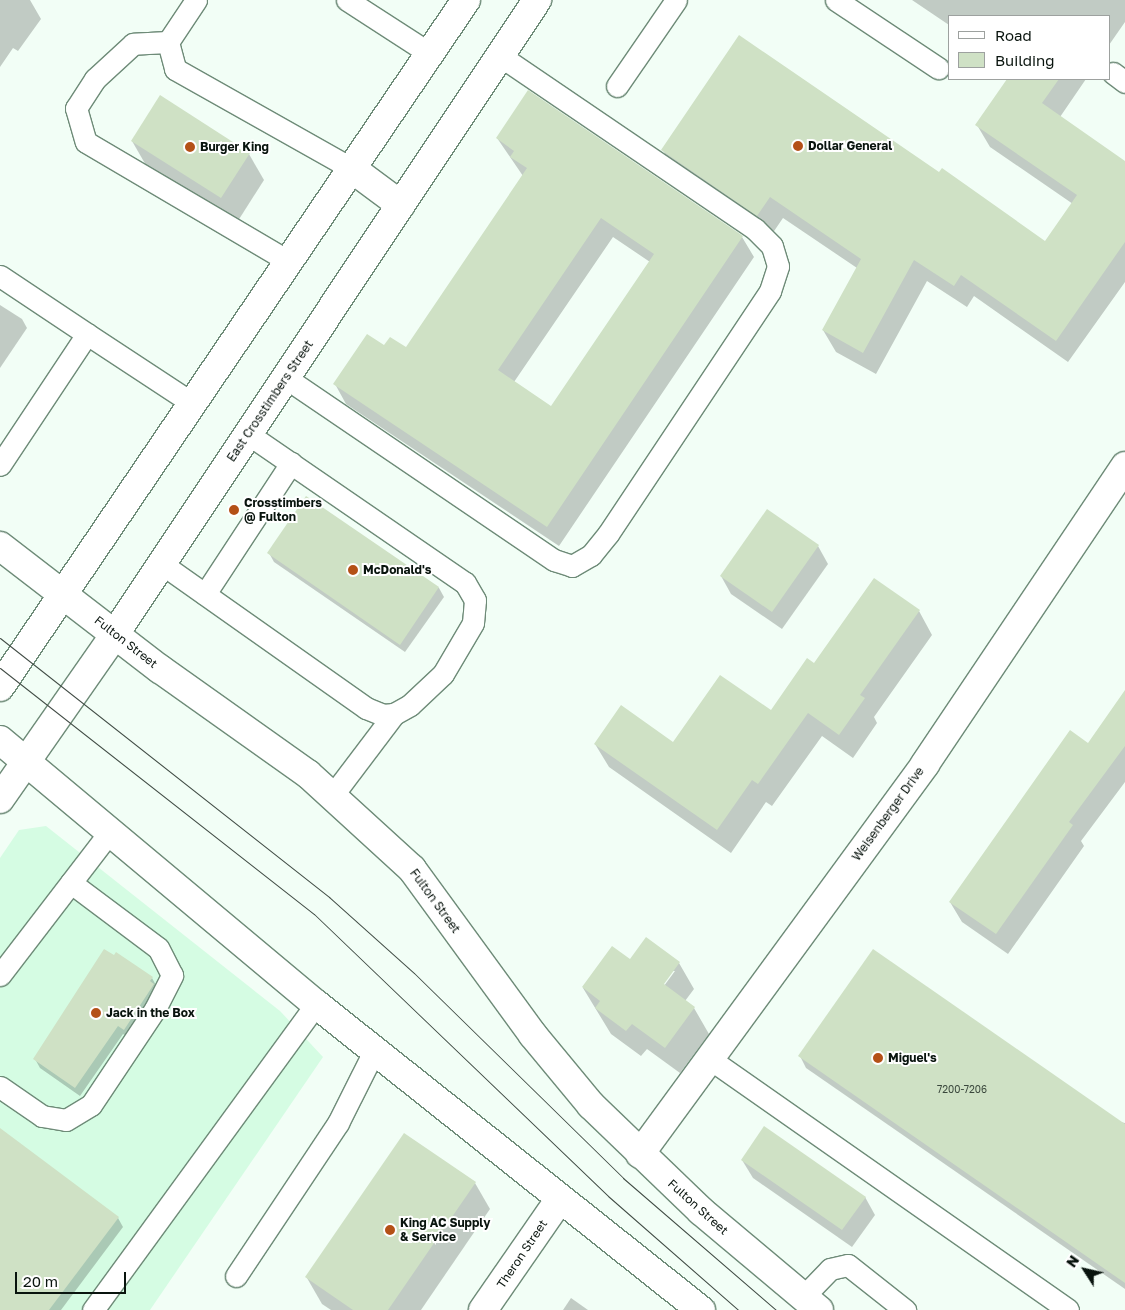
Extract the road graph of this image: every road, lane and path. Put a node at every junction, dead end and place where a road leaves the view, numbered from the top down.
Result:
1 (196, 0) edge
2 (347, 0) edge
3 (466, 0) edge
4 (537, 0) edge
5 (676, 0) edge
6 (836, 0) edge
7 (168, 42) junction
8 (429, 53) junction
9 (500, 56) junction
10 (938, 68) dead end
11 (617, 86) dead end
12 (351, 168) junction
13 (401, 205) junction
14 (288, 261) junction
15 (0, 276) edge
16 (87, 334) junction
17 (286, 378) junction
18 (192, 403) junction
19 (248, 434) junction
20 (291, 463) junction
21 (0, 465) edge
22 (1125, 466) edge
23 (0, 546) edge
24 (162, 564) junction
25 (64, 594) junction
26 (205, 594) junction
27 (115, 634) junction
28 (0, 687) edge
29 (394, 714) junction
30 (0, 740) edge
31 (25, 762) junction
32 (332, 796) junction
33 (0, 798) edge
34 (109, 833) junction
35 (71, 883) junction
36 (0, 975) edge
37 (316, 1004) junction
38 (374, 1051) junction
39 (710, 1058) junction
40 (0, 1087) edge
41 (640, 1154) junction
42 (560, 1199) junction
43 (236, 1276) dead end
44 (811, 1304) edge
45 (93, 1310) edge
46 (484, 1310) edge
47 (701, 1310) edge
48 (905, 1310) edge
49 (1068, 1310) edge

1 - 7 lane
2 - 8 lane
3 - 8 main road
4 - 9 main road, East Crosstimbers Street
5 - 11 lane
6 - 10 lane
7 - 12 lane
7 - 14 lane
8 - 12 main road
9 - 13 main road, East Crosstimbers Street
9 - 17 lane
12 - 13 main road
12 - 14 main road
13 - 17 main road, East Crosstimbers Street
14 - 18 main road
15 - 16 lane
16 - 18 lane
16 - 21 lane
17 - 19 main road, East Crosstimbers Street
18 - 25 main road
19 - 20 lane
19 - 24 main road, East Crosstimbers Street
20 - 26 lane
20 - 29 lane
22 - 39 main road, Weisenberger Drive
23 - 25 main road, Fulton Street
24 - 26 lane
24 - 27 main road, East Crosstimbers Street
25 - 27 main road, Fulton Street
25 - 28 main road
26 - 29 lane
27 - 31 main road, East Crosstimbers Street
27 - 32 main road, Fulton Street
29 - 32 lane
30 - 31 main road
31 - 33 main road, East Crosstimbers Street
31 - 34 main road
32 - 41 main road, Fulton Street
34 - 35 lane
34 - 37 main road
35 - 36 lane
35 - 40 lane
37 - 38 main road
37 - 45 lane
38 - 42 main road
38 - 43 lane
39 - 41 main road, Weisenberger Drive
39 - 49 lane
41 - 44 main road, Fulton Street
42 - 46 main road, Theron Street
42 - 47 main road
44 - 48 lane

